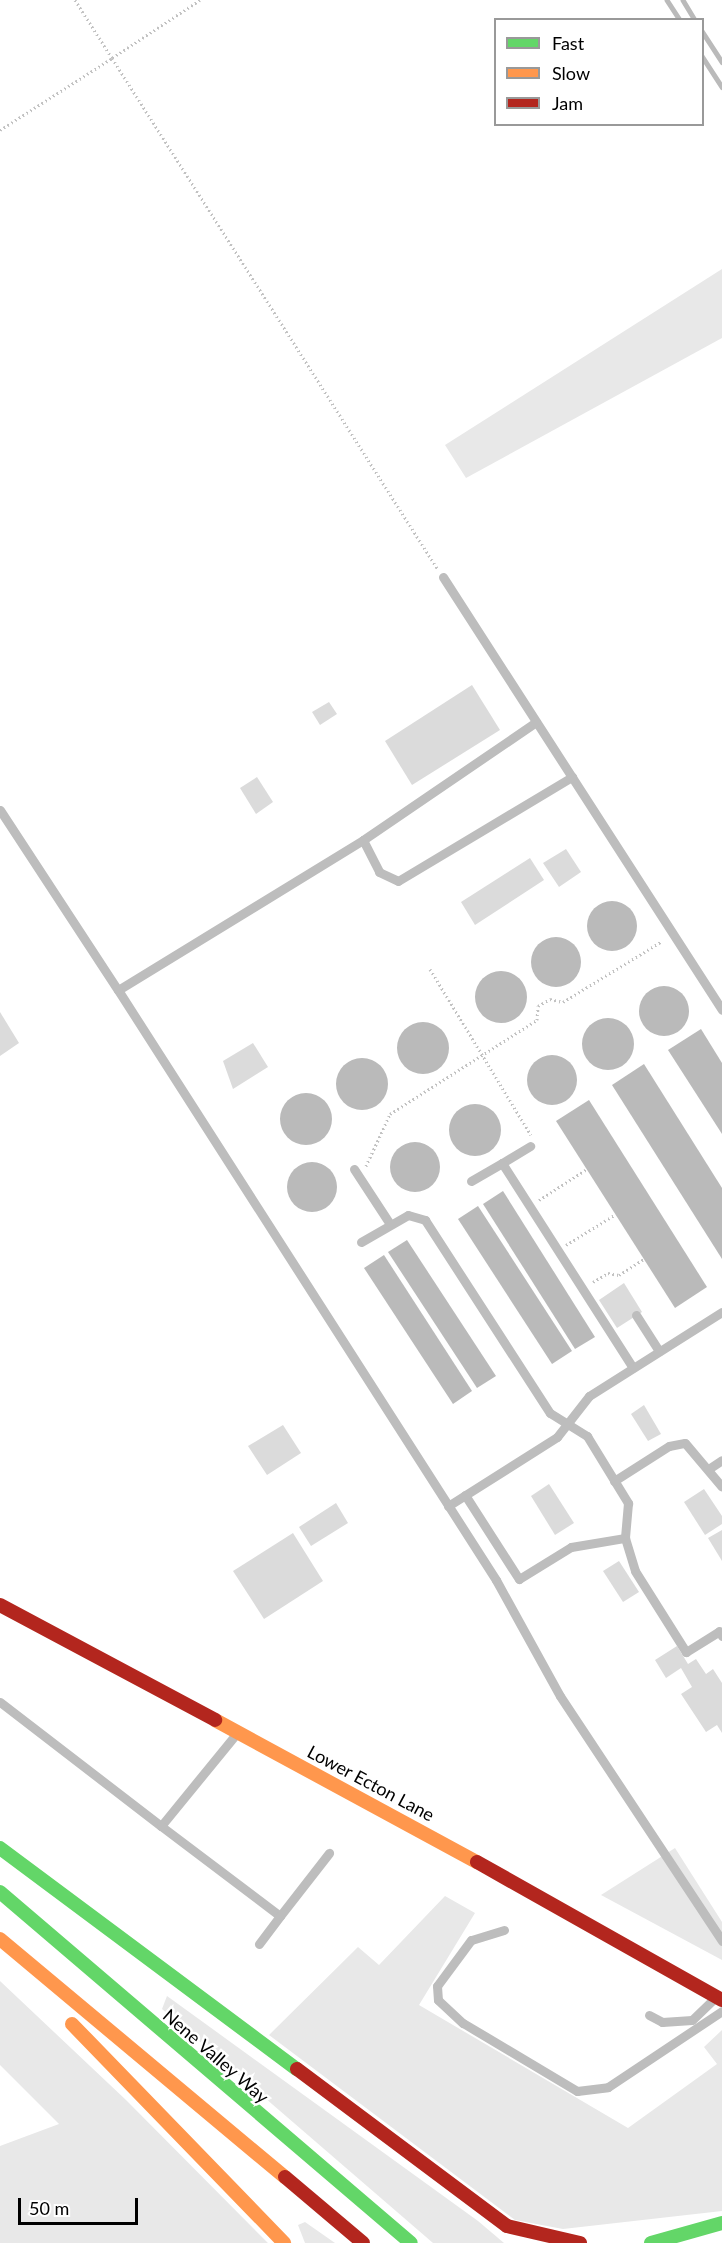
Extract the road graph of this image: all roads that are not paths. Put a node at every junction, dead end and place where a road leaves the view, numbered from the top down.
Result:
1 (443, 577) road end
2 (536, 722) junction
3 (572, 777) junction
4 (0, 810) edge
5 (363, 840) junction
6 (118, 990) junction
7 (722, 1010) edge
8 (530, 1146) road end
9 (502, 1162) junction
10 (354, 1169) dead end
11 (471, 1181) dead end
12 (390, 1224) junction
13 (361, 1242) dead end
14 (722, 1312) edge
15 (636, 1316) dead end
16 (659, 1351) junction
17 (633, 1368) junction
18 (572, 1423) junction
19 (722, 1460) edge
20 (710, 1468) junction
21 (614, 1481) junction
22 (722, 1486) edge
23 (465, 1495) junction
24 (448, 1506) junction
25 (625, 1538) junction
26 (0, 1605) edge
27 (722, 1636) edge
28 (0, 1702) edge
29 (238, 1732) junction
30 (161, 1826) junction
31 (0, 1848) edge
32 (329, 1853) dead end
33 (0, 1892) edge
34 (280, 1916) junction
35 (504, 1930) dead end
36 (0, 1939) edge
37 (722, 1941) edge
38 (259, 1944) dead end
39 (0, 1953) edge
40 (719, 1998) edge
41 (722, 2011) edge
42 (649, 2014) dead end
43 (722, 2223) edge
44 (284, 2243) edge
45 (363, 2243) edge
46 (411, 2243) edge
47 (580, 2243) edge
48 (651, 2243) edge

1 - 2 lane
2 - 3 lane
2 - 5 lane
3 - 5 lane
3 - 7 lane
4 - 6 lane
5 - 6 lane
6 - 24 lane
8 - 9 lane
9 - 11 lane
9 - 17 lane
10 - 12 lane
12 - 13 lane
12 - 18 lane
14 - 16 lane
15 - 16 lane
16 - 17 lane
17 - 18 lane
18 - 21 lane
18 - 23 lane
19 - 20 lane
20 - 21 lane
20 - 22 lane
21 - 25 lane
23 - 24 lane
23 - 25 lane
24 - 37 lane
25 - 27 lane
26 - 29 main road, Lower Ecton Lane
28 - 30 lane
29 - 30 lane
29 - 40 main road, Lower Ecton Lane
30 - 34 lane
31 - 47 main road
32 - 34 lane
33 - 46 main road, Nene Valley Way
34 - 38 lane
35 - 41 lane
36 - 45 main road
39 - 44 main road
40 - 42 lane
43 - 48 main road

